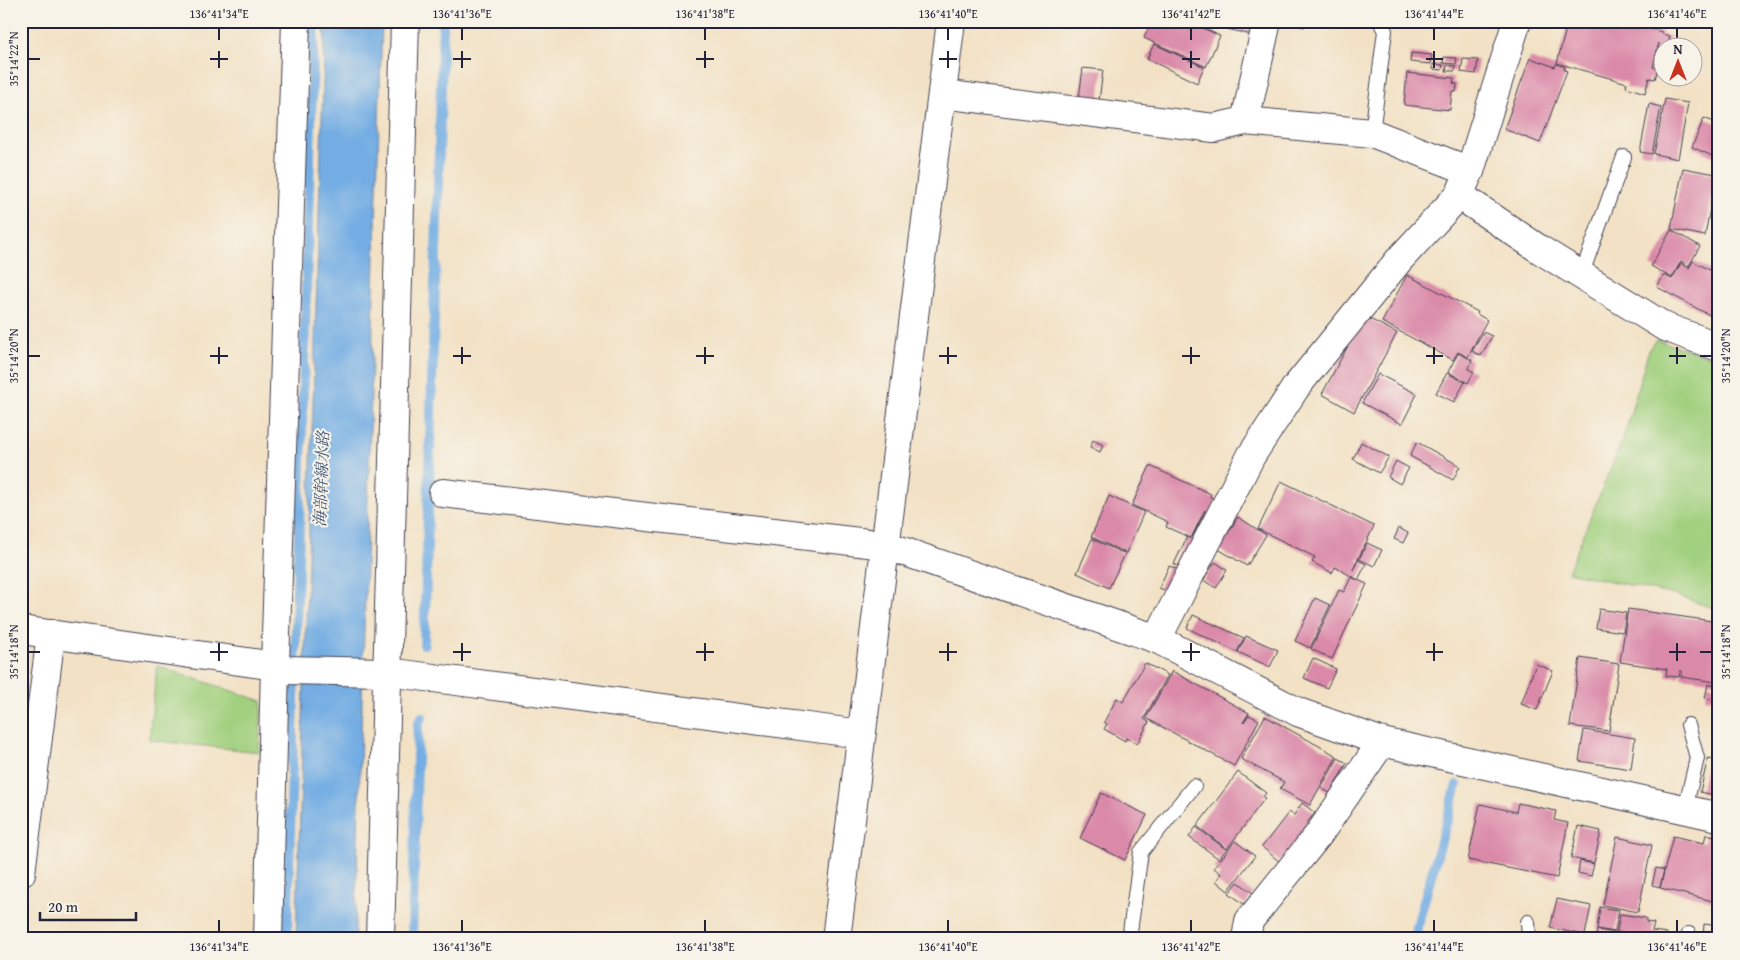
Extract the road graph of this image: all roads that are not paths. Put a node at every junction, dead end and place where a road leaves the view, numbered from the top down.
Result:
1 (296, 21) edge
2 (405, 21) edge
3 (951, 21) edge
4 (1267, 21) edge
5 (1380, 21) edge
6 (1517, 21) edge
7 (942, 94) junction
8 (1246, 122) junction
9 (1372, 133) junction
10 (1624, 157) dead end
11 (1464, 183) junction
12 (1582, 276) junction
13 (1719, 347) edge
14 (443, 493) dead end
15 (885, 545) junction
16 (21, 630) edge
17 (51, 634) junction
18 (1157, 639) junction
19 (279, 668) junction
20 (388, 672) junction
21 (1688, 725) dead end
22 (861, 734) junction
23 (1382, 742) junction
24 (1194, 786) dead end
25 (1685, 809) junction
26 (1719, 817) edge
27 (21, 873) edge
28 (1528, 922) dead end
29 (268, 939) edge
30 (380, 939) edge
31 (836, 939) edge
32 (1129, 939) edge
33 (1246, 939) edge
34 (1529, 939) edge

1 - 19 street
2 - 20 street
3 - 7 street
4 - 8 street
5 - 9 lane
6 - 11 street
7 - 8 street
7 - 15 street
8 - 9 street
9 - 11 street
10 - 12 lane
11 - 12 street
11 - 18 street
12 - 13 street
14 - 15 street
15 - 18 street
15 - 22 street
16 - 17 street
17 - 19 street
17 - 27 street
18 - 23 street
19 - 20 street
19 - 29 street
20 - 22 street
20 - 30 street
21 - 25 lane
22 - 31 street
23 - 25 street
23 - 33 street
24 - 32 lane
25 - 26 street
28 - 34 lane

